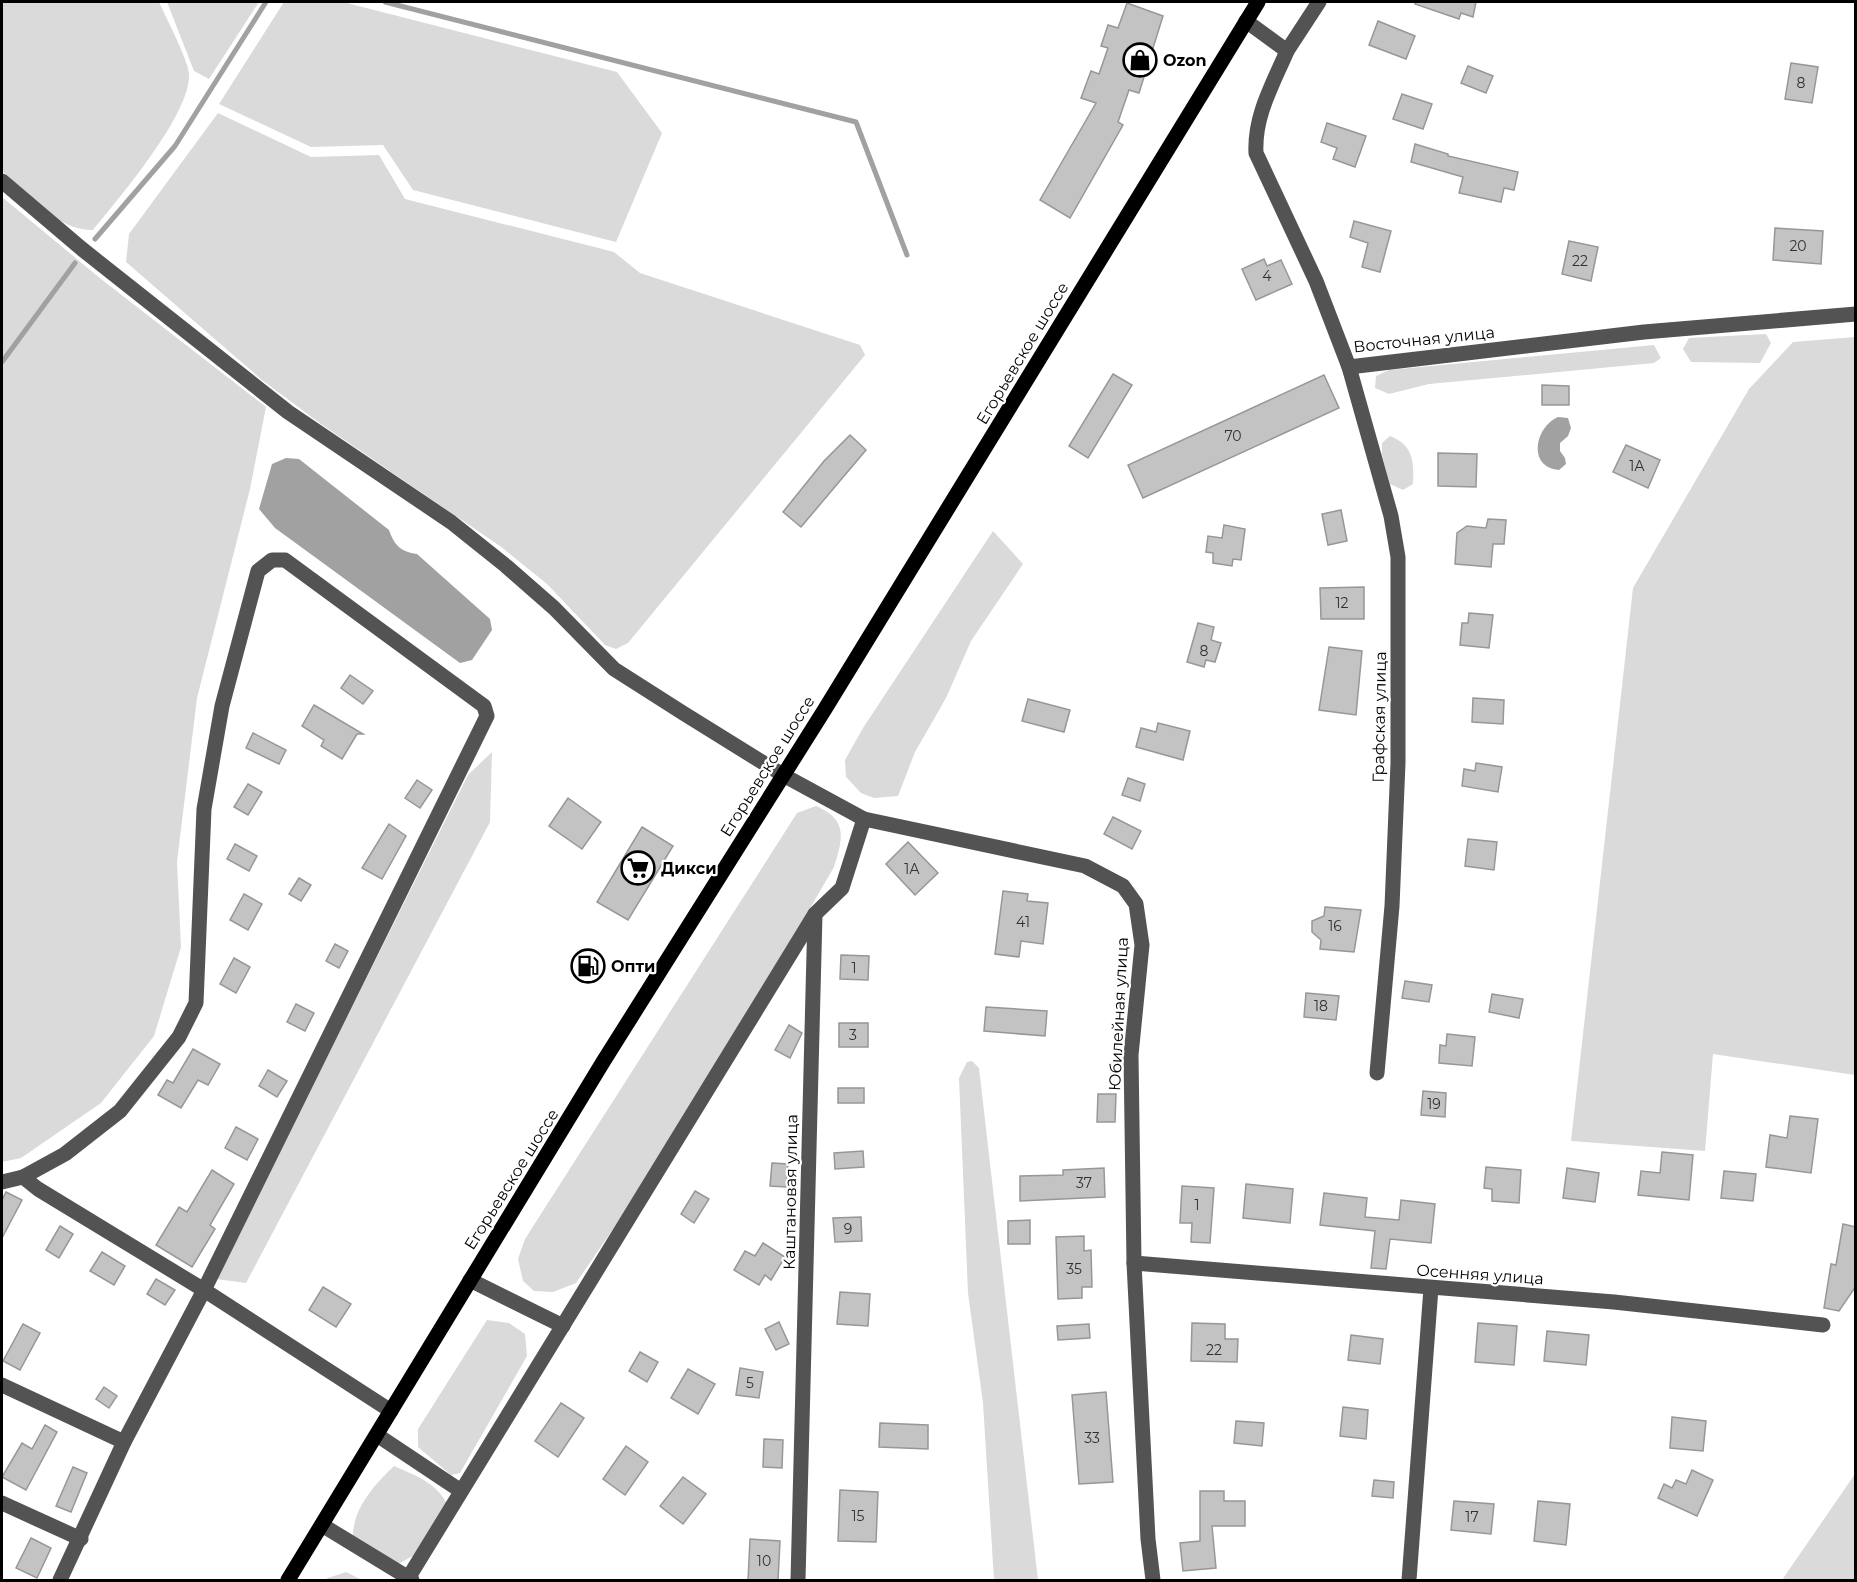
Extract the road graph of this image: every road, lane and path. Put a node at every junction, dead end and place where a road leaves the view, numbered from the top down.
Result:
1 (1258, 2) edge
2 (1319, 2) edge
3 (1246, 21) junction
4 (1287, 51) junction
5 (2, 181) edge
6 (1856, 314) edge
7 (1349, 367) junction
8 (783, 775) junction
9 (864, 819) junction
10 (815, 914) junction
11 (1377, 1073) dead end
12 (23, 1177) junction
13 (2, 1182) edge
14 (1134, 1263) junction
15 (470, 1280) junction
16 (1431, 1288) junction
17 (204, 1290) junction
18 (1823, 1325) dead end
19 (563, 1326) junction
20 (2, 1385) edge
21 (391, 1411) junction
22 (378, 1435) junction
23 (124, 1442) junction
24 (462, 1491) junction
25 (2, 1503) edge
26 (322, 1525) junction
27 (81, 1539) junction
28 (409, 1580) edge
29 (60, 1581) edge
30 (288, 1581) edge
31 (798, 1581) edge
32 (1153, 1581) edge
33 (1409, 1581) edge

1 - 3 main road, Егорьевское шоссе
2 - 4 street, Восточная улица
3 - 4 street
3 - 8 main road, Егорьевское шоссе
4 - 7 street, Восточная улица
5 - 8 street, Юбилейная улица
6 - 7 street, Восточная улица
7 - 11 street, Графская улица
8 - 9 street, Юбилейная улица
8 - 15 main road, Егорьевское шоссе
9 - 10 street
9 - 14 street, Юбилейная улица
10 - 19 street
10 - 31 street, Каштановая улица
12 - 13 street
12 - 17 street
12 - 17 street
14 - 16 street, Осенняя улица
14 - 32 street, Юбилейная улица
15 - 19 street
15 - 21 main road, Егорьевское шоссе
16 - 18 street, Осенняя улица
16 - 33 street
17 - 21 street
17 - 23 street
19 - 24 street
20 - 23 street
21 - 22 main road, Егорьевское шоссе
22 - 24 street
22 - 26 main road, Егорьевское шоссе
23 - 27 street
24 - 28 street
25 - 27 street
26 - 28 street
26 - 30 main road, Егорьевское шоссе
27 - 29 street

